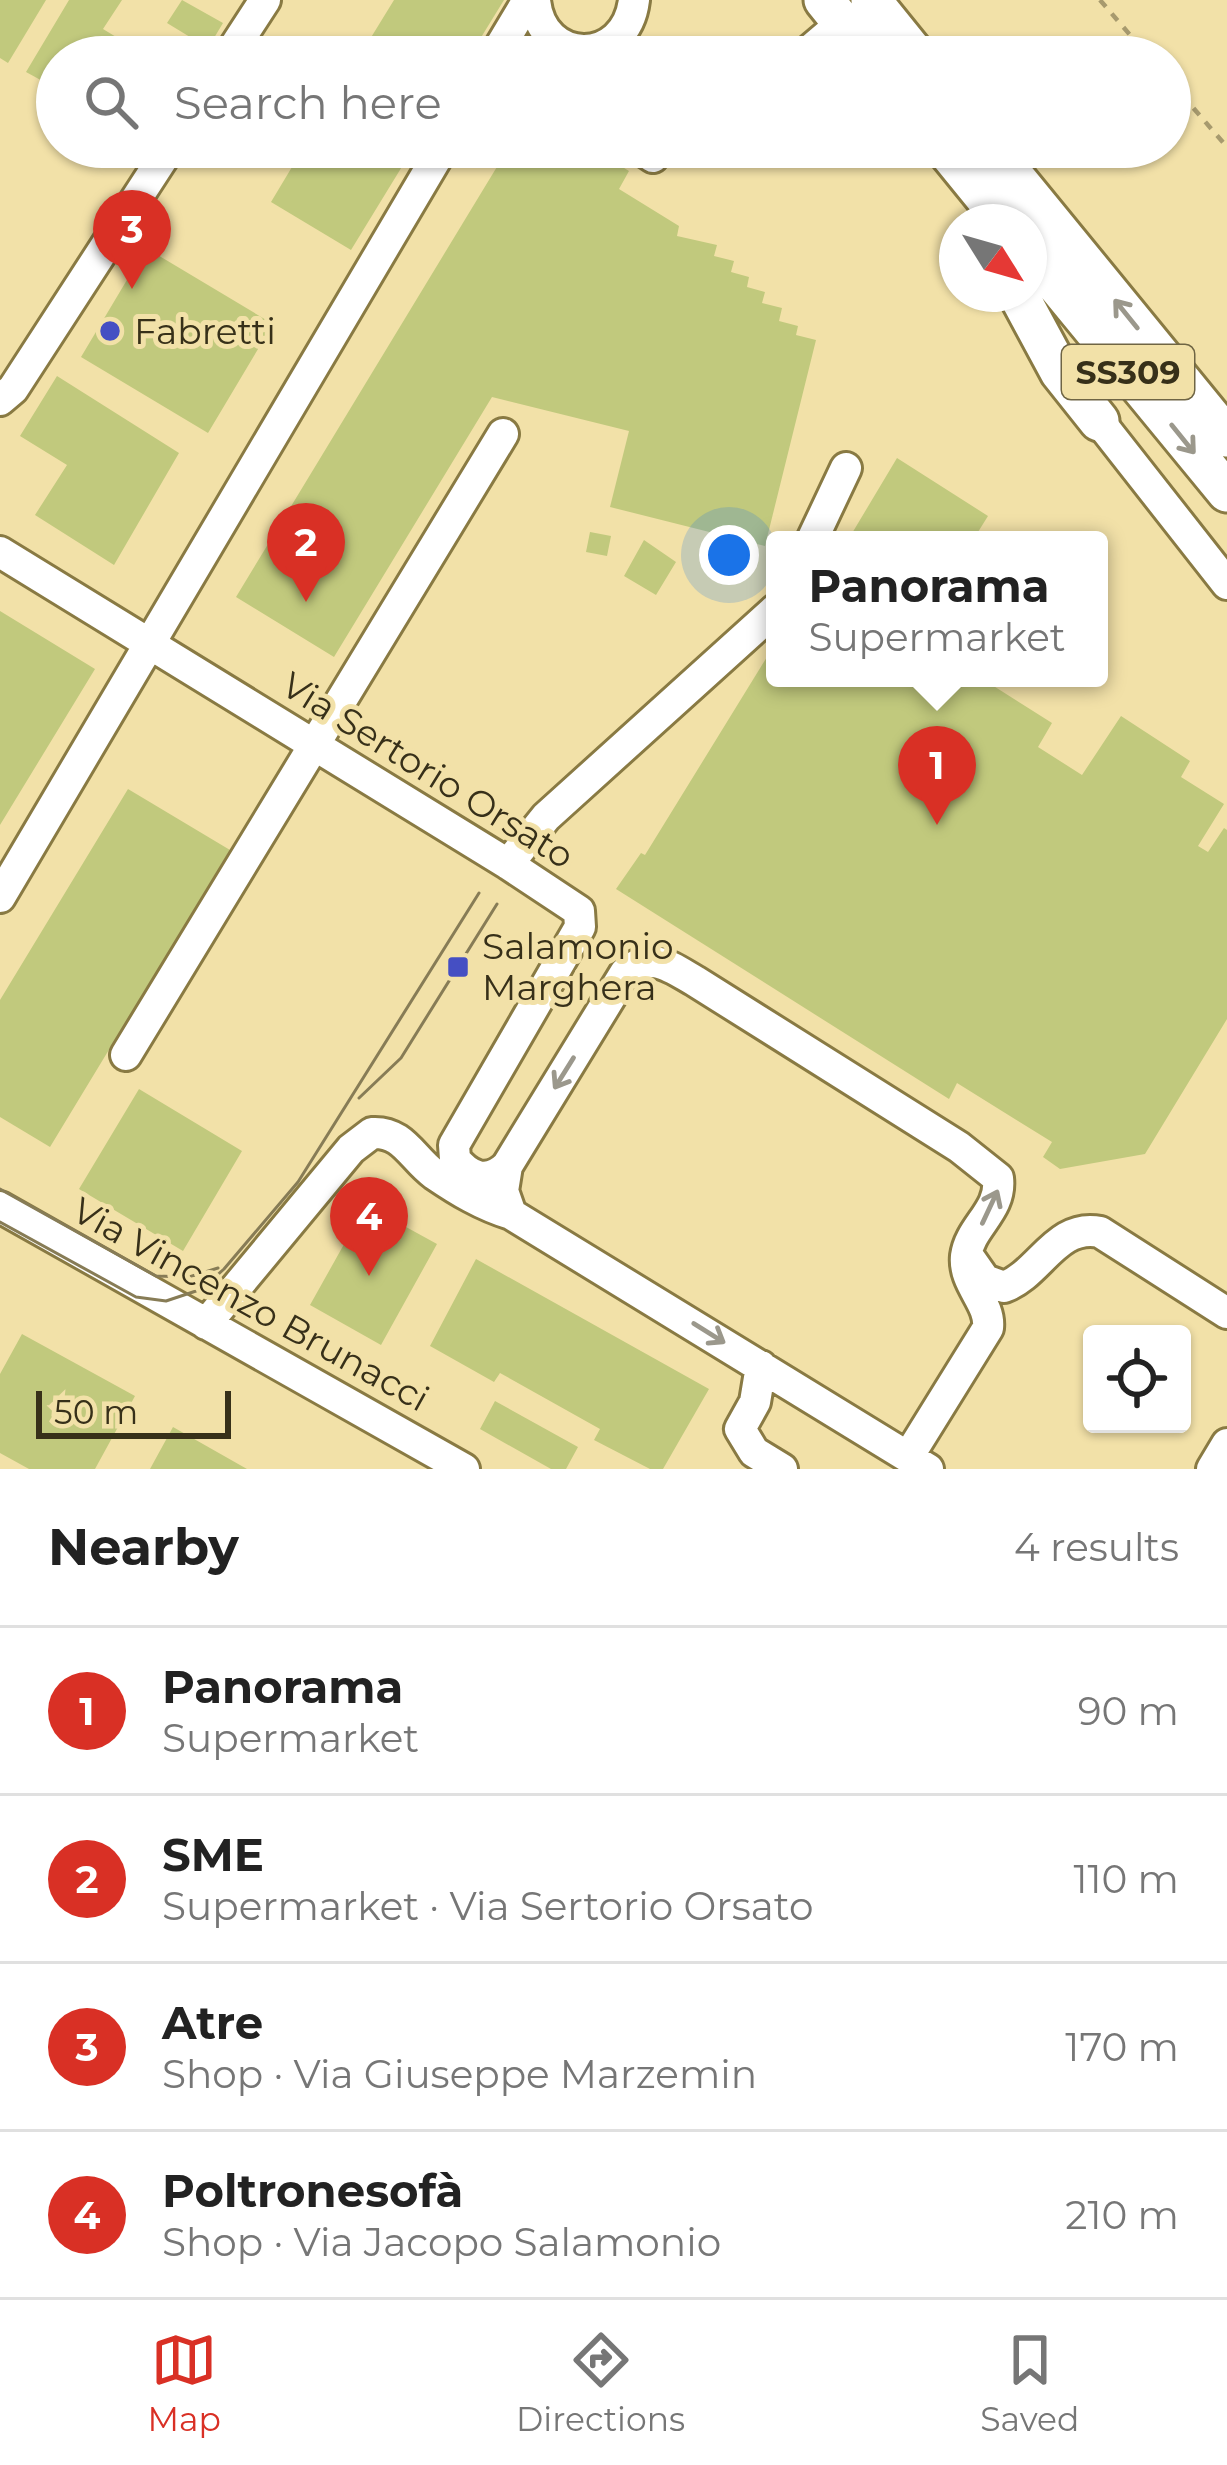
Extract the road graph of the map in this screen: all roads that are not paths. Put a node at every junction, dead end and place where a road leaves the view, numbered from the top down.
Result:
1 (266, 0) edge
2 (531, 0) edge
3 (634, 0) edge
4 (846, 8) edge
5 (242, 36) edge
6 (508, 36) edge
7 (552, 36) edge
8 (618, 36) edge
9 (821, 36) edge
10 (860, 36) edge
11 (887, 36) edge
12 (156, 168) edge
13 (431, 168) edge
14 (952, 168) edge
15 (959, 168) edge
16 (1007, 168) edge
17 (970, 204) edge
18 (990, 204) edge
19 (1047, 273) edge
20 (1028, 312) edge
21 (0, 400) edge
22 (1099, 421) joint
23 (503, 434) dead end
24 (1227, 437) edge
25 (846, 468) dead end
26 (1227, 492) edge
27 (816, 531) edge
28 (0, 552) edge
29 (1227, 584) edge
30 (766, 618) edge
31 (150, 645) junction
32 (314, 745) junction
33 (508, 864) junction
34 (0, 897) edge
35 (126, 1054) dead end
36 (466, 1123) junction
37 (409, 1147) junction
38 (507, 1166) junction
39 (0, 1207) edge
40 (512, 1214) junction
41 (1051, 1250) junction
42 (967, 1252) junction
43 (1227, 1313) edge
44 (206, 1324) junction
45 (761, 1366) junction
46 (740, 1429) junction
47 (1227, 1444) edge
48 (918, 1463) edge
49 (464, 1469) edge
50 (743, 1469) edge
51 (782, 1469) edge
52 (1212, 1469) edge

1 - 5 street
2 - 6 street
2 - 7 street
3 - 8 street
4 - 9 street
4 - 10 main road
4 - 11 main road
12 - 21 street
13 - 31 street
14 - 17 main road
15 - 18 main road
24 -> 16 main road, SS309
19 -> 26 main road, SS309
20 - 22 main road
22 - 29 street
23 - 32 street
25 - 27 street
28 - 31 street, Via Sertorio Orsato
30 - 33 street
31 - 32 street, Via Sertorio Orsato
31 - 34 street
32 - 33 street, Via Sertorio Orsato
32 - 35 street
33 - 36 street, Via Sertorio Orsato
36 - 37 street
36 - 38 street
37 - 40 street
37 - 44 street
38 - 40 street
42 -> 38 street
39 - 44 street, Via Vincenzo Brunacci
40 -> 45 street
41 - 42 street
41 - 43 street
41 - 48 street
42 - 48 street
44 - 49 street, Via Vincenzo Brunacci
45 - 46 street
45 - 48 street
46 - 50 street
46 - 51 street
47 - 52 street

